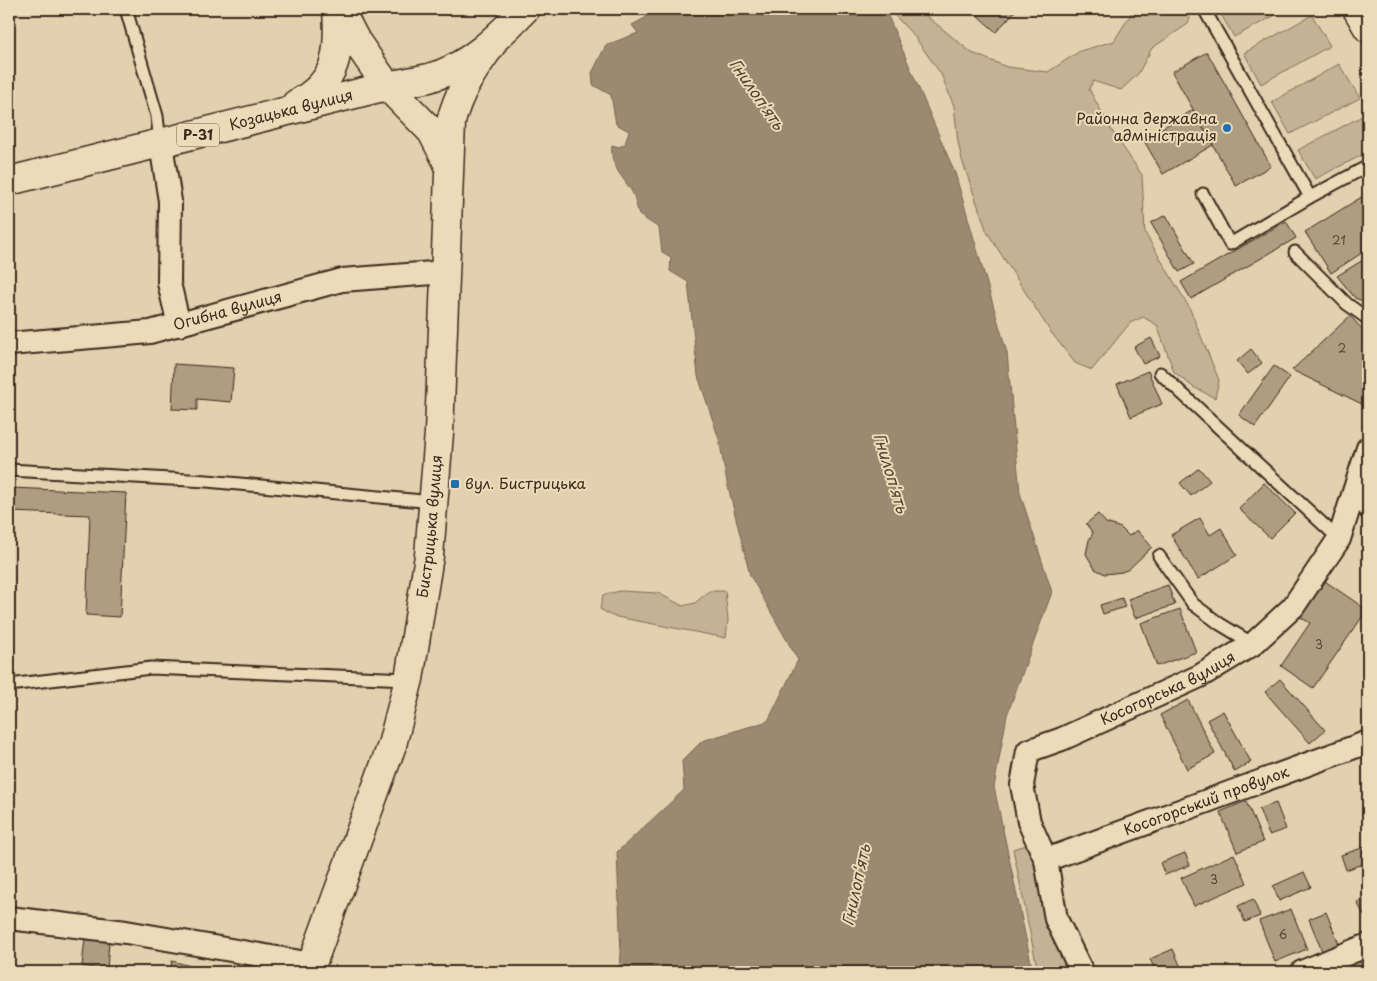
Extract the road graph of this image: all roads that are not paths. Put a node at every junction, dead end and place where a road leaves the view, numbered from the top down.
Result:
1 (126, 9) edge
2 (338, 9) edge
3 (526, 9) edge
4 (1204, 9) edge
5 (1357, 9) edge
6 (1368, 28) edge
7 (492, 43) junction
8 (387, 86) junction
9 (277, 114) junction
10 (160, 144) junction
11 (448, 163) junction
12 (1368, 166) edge
13 (9, 181) edge
14 (1203, 194) dead end
15 (1310, 197) junction
16 (1295, 252) dead end
17 (446, 272) junction
18 (1368, 319) edge
19 (179, 325) junction
20 (9, 344) edge
21 (1160, 373) dead end
22 (1368, 448) edge
23 (9, 470) edge
24 (1354, 496) junction
25 (434, 502) junction
26 (1368, 515) edge
27 (1339, 538) junction
28 (1159, 556) dead end
29 (1253, 644) junction
30 (409, 679) junction
31 (9, 685) edge
32 (1368, 742) edge
33 (1046, 860) junction
34 (9, 918) edge
35 (1368, 944) edge
36 (310, 968) edge
37 (1082, 972) edge
38 (1302, 972) edge

1 - 10 lane
2 - 8 street, Бистрицька вулиця
2 - 9 street
3 - 7 street, Козацька вулиця
4 - 15 lane
5 - 6 street
7 - 8 street, Козацька вулиця
7 - 11 street
8 - 9 street, Козацька вулиця / Р-31
8 - 11 street, Бистрицька вулиця
9 - 10 street, Козацька вулиця / Р-31
10 - 13 street, Козацька вулиця / Р-31
10 - 19 street
11 - 17 street, Бистрицька вулиця
12 - 15 lane
14 - 15 lane
16 - 18 lane
17 - 19 street, Огибна вулиця
17 - 25 street, Бистрицька вулиця
19 - 20 street, Огибна вулиця
21 - 27 lane
22 - 24 street, Косогорська вулиця
23 - 25 lane
24 - 26 lane
24 - 27 street, Косогорська вулиця
25 - 30 street, Бистрицька вулиця
27 - 29 street, Косогорська вулиця
28 - 29 lane
29 - 33 street, Косогорська вулиця
30 - 31 lane
30 - 36 street, Бистрицька вулиця
32 - 33 street, Косогорський провулок
33 - 37 street, Косогорська вулиця
34 - 36 street
35 - 38 street

